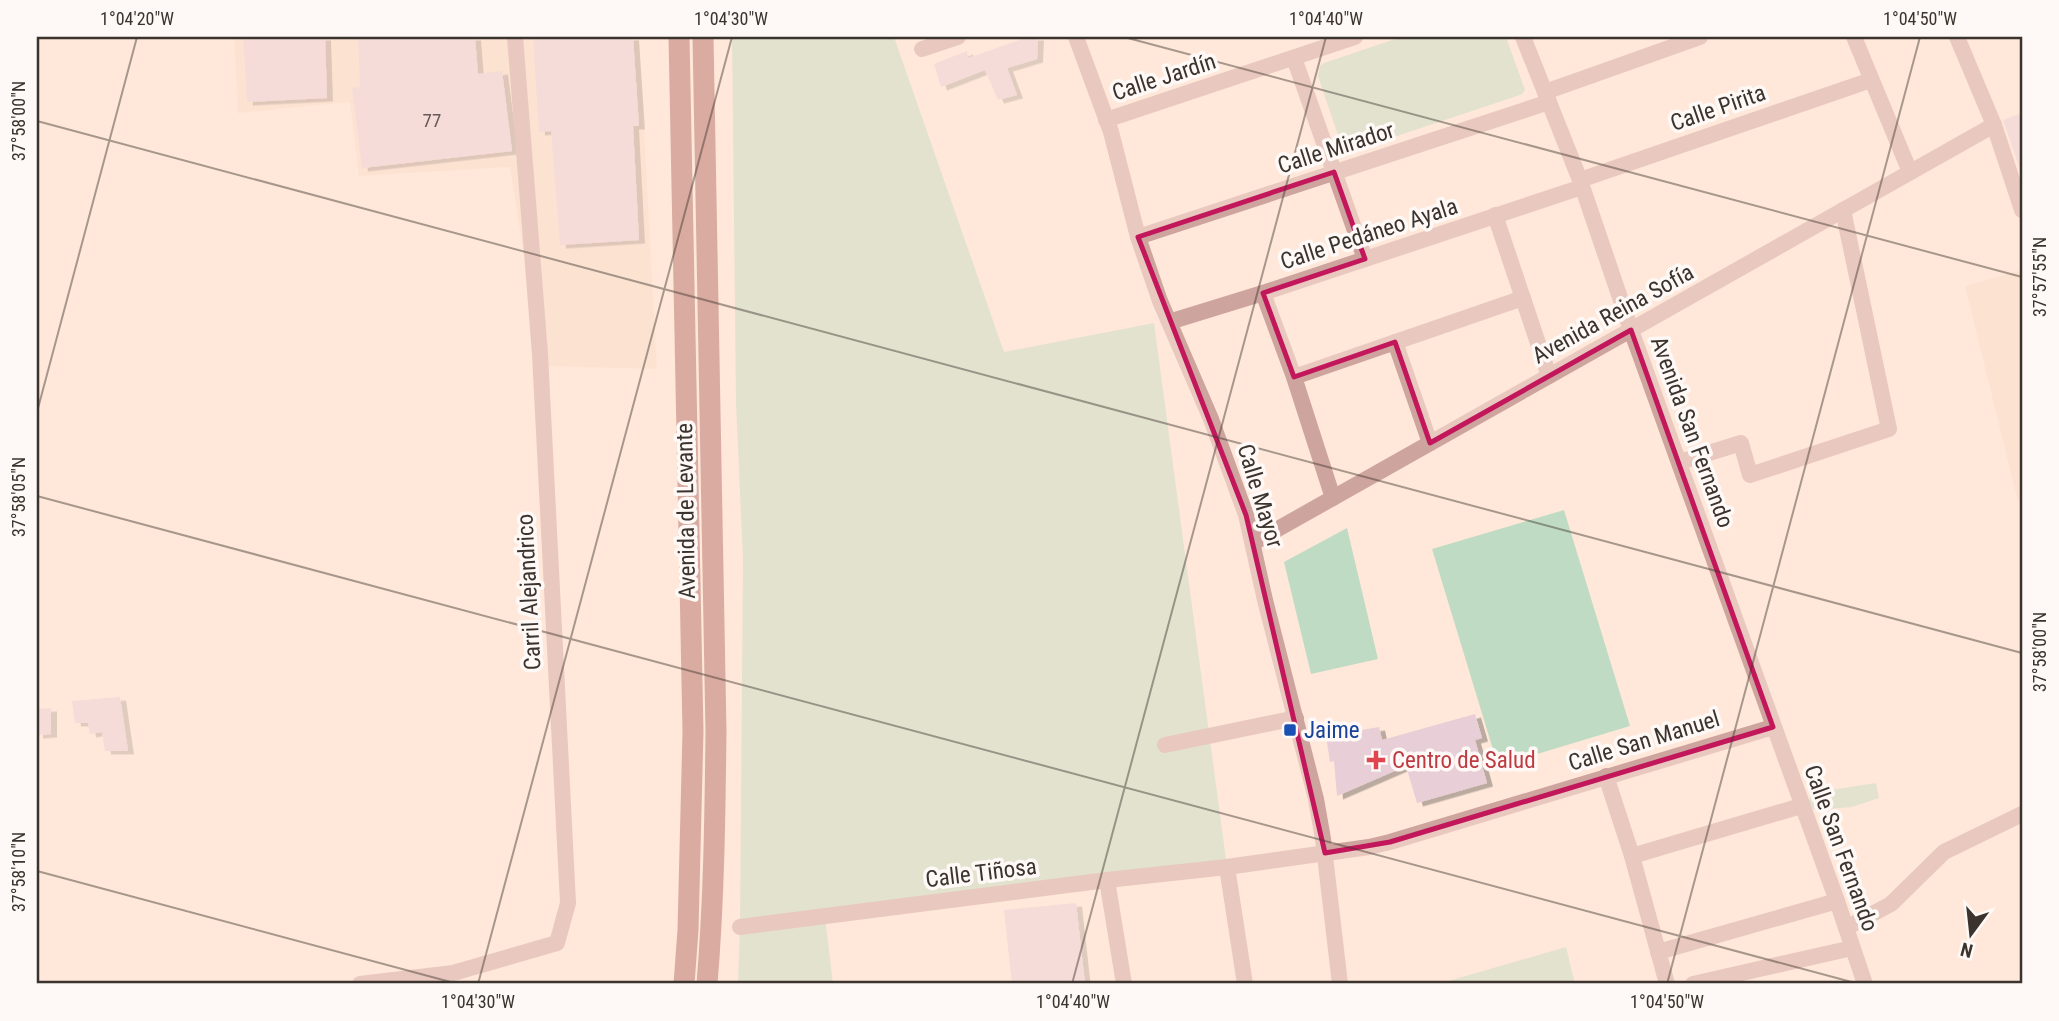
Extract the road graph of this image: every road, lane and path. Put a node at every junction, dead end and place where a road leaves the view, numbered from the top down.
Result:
1 (515, 37) edge
2 (680, 37) edge
3 (703, 37) edge
4 (958, 37) edge
5 (1076, 37) edge
6 (1355, 37) edge
7 (1523, 37) edge
8 (1700, 37) edge
9 (1854, 37) edge
10 (1959, 37) edge
11 (922, 49) dead end
12 (1294, 58) junction
13 (1871, 79) junction
14 (1547, 97) junction
15 (1106, 120) junction
16 (1994, 125) junction
17 (1910, 172) junction
18 (1334, 173) junction
19 (1581, 183) junction
20 (1843, 210) junction
21 (2022, 210) edge
22 (1495, 215) junction
23 (1138, 237) junction
24 (1366, 259) junction
25 (1263, 293) junction
26 (1523, 298) junction
27 (1169, 322) junction
28 (1631, 330) junction
29 (1395, 342) junction
30 (1549, 376) junction
31 (1294, 377) junction
32 (1430, 443) junction
33 (1680, 462) junction
34 (1333, 498) junction
35 (1253, 543) junction
36 (1296, 718) junction
37 (1773, 727) junction
38 (1165, 745) dead end
39 (1606, 776) junction
40 (1801, 806) junction
41 (2022, 814) edge
42 (1325, 853) junction
43 (1632, 856) junction
44 (1227, 867) junction
45 (1107, 880) junction
46 (1837, 901) junction
47 (740, 927) dead end
48 (1846, 928) junction
49 (1852, 948) junction
50 (1658, 952) junction
51 (360, 984) edge
52 (684, 984) edge
53 (707, 984) edge
54 (1124, 984) edge
55 (1245, 984) edge
56 (1340, 984) edge
57 (1667, 984) edge
58 (1693, 984) edge
59 (1864, 984) edge

1 - 51 street, Carril Alejandrico
2 - 52 main road, Avenida de Levante
3 - 53 main road, Avenida de Levante
4 - 11 street
5 - 15 street, Calle Mayor
6 - 12 street, Calle Jardín
7 - 14 street, Avenida San Fernando
8 - 14 street, Calle Mirador
9 - 13 street
10 - 16 street
12 - 15 street, Calle Jardín
12 - 18 street
13 - 17 street
13 - 19 street, Calle Pirita
14 - 18 street, Calle Mirador
14 - 19 street, Avenida San Fernando
15 - 23 street, Calle Mayor
16 - 17 street, Avenida Reina Sofía
16 - 21 street
17 - 20 street, Avenida Reina Sofía
18 - 23 street, Calle Mirador
18 - 24 street
19 - 22 street, Calle Pedáneo Ayala
19 - 28 street, Avenida San Fernando
20 - 28 street, Avenida Reina Sofía
20 - 33 street
22 - 24 street, Calle Pedáneo Ayala
22 - 26 street
23 - 27 street, Calle Mayor
24 - 25 street, Calle Pedáneo Ayala
25 - 27 street, Calle Pedáneo Ayala
25 - 31 street
26 - 29 street
26 - 30 street
27 - 35 street, Calle Mayor
28 - 30 street, Avenida Reina Sofía
28 - 33 street, Avenida San Fernando
29 - 31 street
29 - 32 street
30 - 32 street, Avenida Reina Sofía
31 - 34 street
32 - 34 street, Avenida Reina Sofía
33 - 37 street, Avenida San Fernando
34 - 35 street, Avenida Reina Sofía
35 - 36 street, Calle Mayor
36 - 38 street
36 - 42 street, Calle Mayor
37 - 39 street, Calle San Manuel
37 - 40 street, Calle San Fernando
39 - 42 street, Calle San Manuel
39 - 43 street
40 - 43 street
40 - 46 street, Calle San Fernando
41 - 48 street
42 - 44 street, Calle San Manuel
42 - 56 street, Calle Mayor
43 - 50 street
44 - 45 street, Calle Tiñosa
44 - 55 street
45 - 47 street, Calle Tiñosa
45 - 54 street
46 - 48 street, Calle San Fernando
46 - 50 street
48 - 49 street, Calle San Fernando
49 - 58 street
49 - 59 street, Calle San Fernando
50 - 57 street

